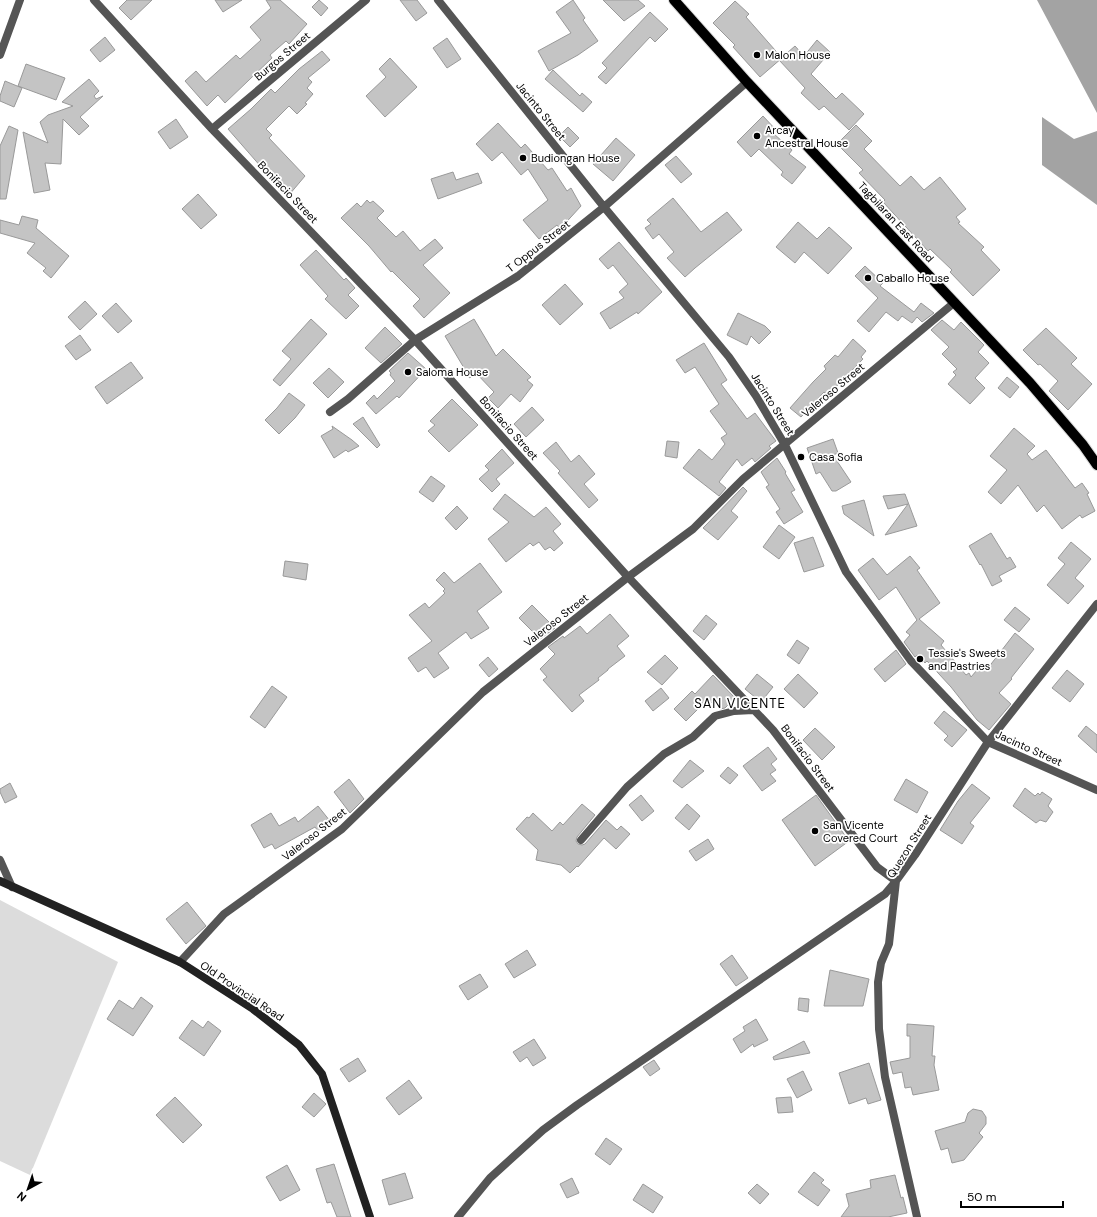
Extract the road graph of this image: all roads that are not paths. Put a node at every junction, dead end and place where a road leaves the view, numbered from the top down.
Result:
1 (20, 0) edge
2 (94, 0) edge
3 (366, 0) edge
4 (438, 0) edge
5 (674, 0) edge
6 (0, 55) edge
7 (747, 82) junction
8 (212, 129) junction
9 (604, 207) junction
10 (955, 302) junction
11 (415, 340) junction
12 (330, 412) dead end
13 (785, 445) junction
14 (1097, 464) edge
15 (628, 577) junction
16 (1097, 604) edge
17 (753, 710) junction
18 (988, 742) junction
19 (1097, 790) edge
20 (580, 840) dead end
21 (0, 860) edge
22 (0, 881) edge
23 (896, 881) junction
24 (12, 887) junction
25 (180, 962) junction
26 (370, 1217) edge
27 (458, 1217) edge
28 (917, 1217) edge

1 - 6 street
2 - 8 street, Bonifacio Street
3 - 8 street, Burgos Street
4 - 9 street, Jacinto Street
5 - 7 main road, Tagbilaran East Road
7 - 9 street, T Oppus Street
7 - 10 main road, Tagbilaran East Road
8 - 11 street, Bonifacio Street
9 - 11 street, T Oppus Street
9 - 13 street, Jacinto Street
10 - 13 street, Valeroso Street
10 - 14 main road, Tagbilaran East Road
11 - 12 street, T Oppus Street
11 - 15 street, Bonifacio Street
13 - 15 street, Valeroso Street
13 - 18 street, Jacinto Street
15 - 17 street, Bonifacio Street
15 - 25 street, Valeroso Street
16 - 18 street, Quezon Street
17 - 20 street
17 - 23 street, Bonifacio Street
18 - 19 street, Jacinto Street
18 - 23 street, Quezon Street
21 - 24 street
22 - 24 main road, Old Provincial Road
23 - 27 street
23 - 28 street, Quezon Street
24 - 25 main road, Old Provincial Road
25 - 26 main road, Old Provincial Road

